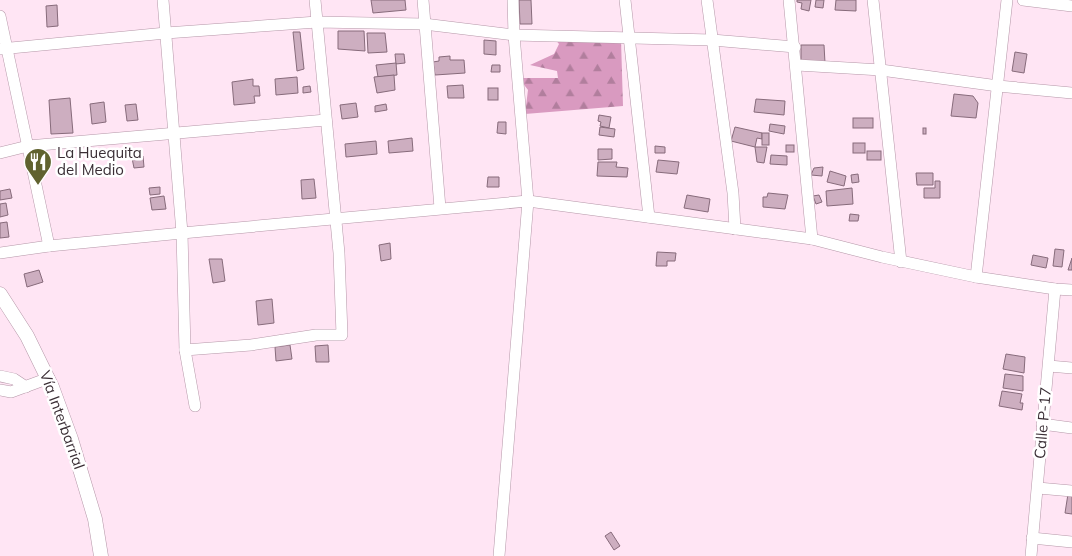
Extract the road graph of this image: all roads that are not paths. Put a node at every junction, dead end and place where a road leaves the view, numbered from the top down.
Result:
1 (164, 0) edge
2 (315, 0) edge
3 (423, 0) edge
4 (513, 0) edge
5 (625, 0) edge
6 (707, 0) edge
7 (789, 0) edge
8 (873, 0) edge
9 (1007, 0) edge
10 (1024, 0) edge
11 (1072, 6) edge
12 (0, 16) edge
13 (317, 22) junction
14 (424, 24) junction
15 (166, 33) junction
16 (514, 35) junction
17 (630, 37) junction
18 (712, 40) junction
19 (795, 47) junction
20 (3, 48) edge
21 (797, 65) junction
22 (881, 70) junction
23 (998, 86) junction
24 (1072, 93) edge
25 (326, 120) junction
26 (174, 133) junction
27 (28, 146) junction
28 (0, 152) edge
29 (528, 200) junction
30 (440, 208) junction
31 (649, 217) junction
32 (335, 218) junction
33 (735, 229) junction
34 (182, 233) junction
35 (812, 240) junction
36 (49, 246) junction
37 (0, 253) edge
38 (901, 262) junction
39 (976, 277) junction
40 (1056, 289) junction
41 (1072, 290) edge
42 (0, 294) edge
43 (185, 350) junction
44 (1049, 366) junction
45 (1072, 368) edge
46 (0, 376) edge
47 (49, 378) junction
48 (26, 386) junction
49 (0, 390) edge
50 (195, 406) dead end
51 (1042, 424) junction
52 (1072, 428) edge
53 (1038, 488) junction
54 (1072, 491) edge
55 (1032, 538) junction
56 (1072, 542) edge
57 (100, 556) edge
58 (499, 556) edge
59 (1031, 556) edge

1 - 15 street
2 - 13 street
3 - 14 street
4 - 16 street
5 - 17 street
6 - 18 street
7 - 19 street
8 - 22 street
9 - 23 street
10 - 11 street
12 - 20 street
13 - 14 street
13 - 15 street
13 - 25 street
14 - 16 street
14 - 30 street
15 - 20 street
15 - 26 street
16 - 17 street
16 - 29 street
17 - 18 street
17 - 31 street
18 - 19 street
18 - 33 street
19 - 21 street
20 - 27 street
21 - 22 street
21 - 35 street
22 - 23 street
22 - 38 street
23 - 24 street
23 - 39 street
25 - 26 street
25 - 32 street
26 - 27 street
26 - 34 street
27 - 28 street
27 - 36 street
29 - 30 street
29 - 31 street
29 - 58 street
30 - 32 street
31 - 33 street
32 - 34 street
32 - 43 street
33 - 35 street
34 - 36 street
34 - 43 street
35 - 38 street
36 - 37 street
38 - 39 street
39 - 40 street
40 - 41 street
40 - 44 street, Calle P-17
42 - 47 main road, Vía Interbarrial
43 - 50 street
44 - 45 street
44 - 51 street, Calle P-17
46 - 48 street
47 - 48 street
47 - 57 main road, Vía Interbarrial
48 - 49 street
51 - 52 street
51 - 53 street, Calle P-17
53 - 54 street
53 - 55 street, Calle P-17
55 - 56 street
55 - 59 street, Calle P-17

